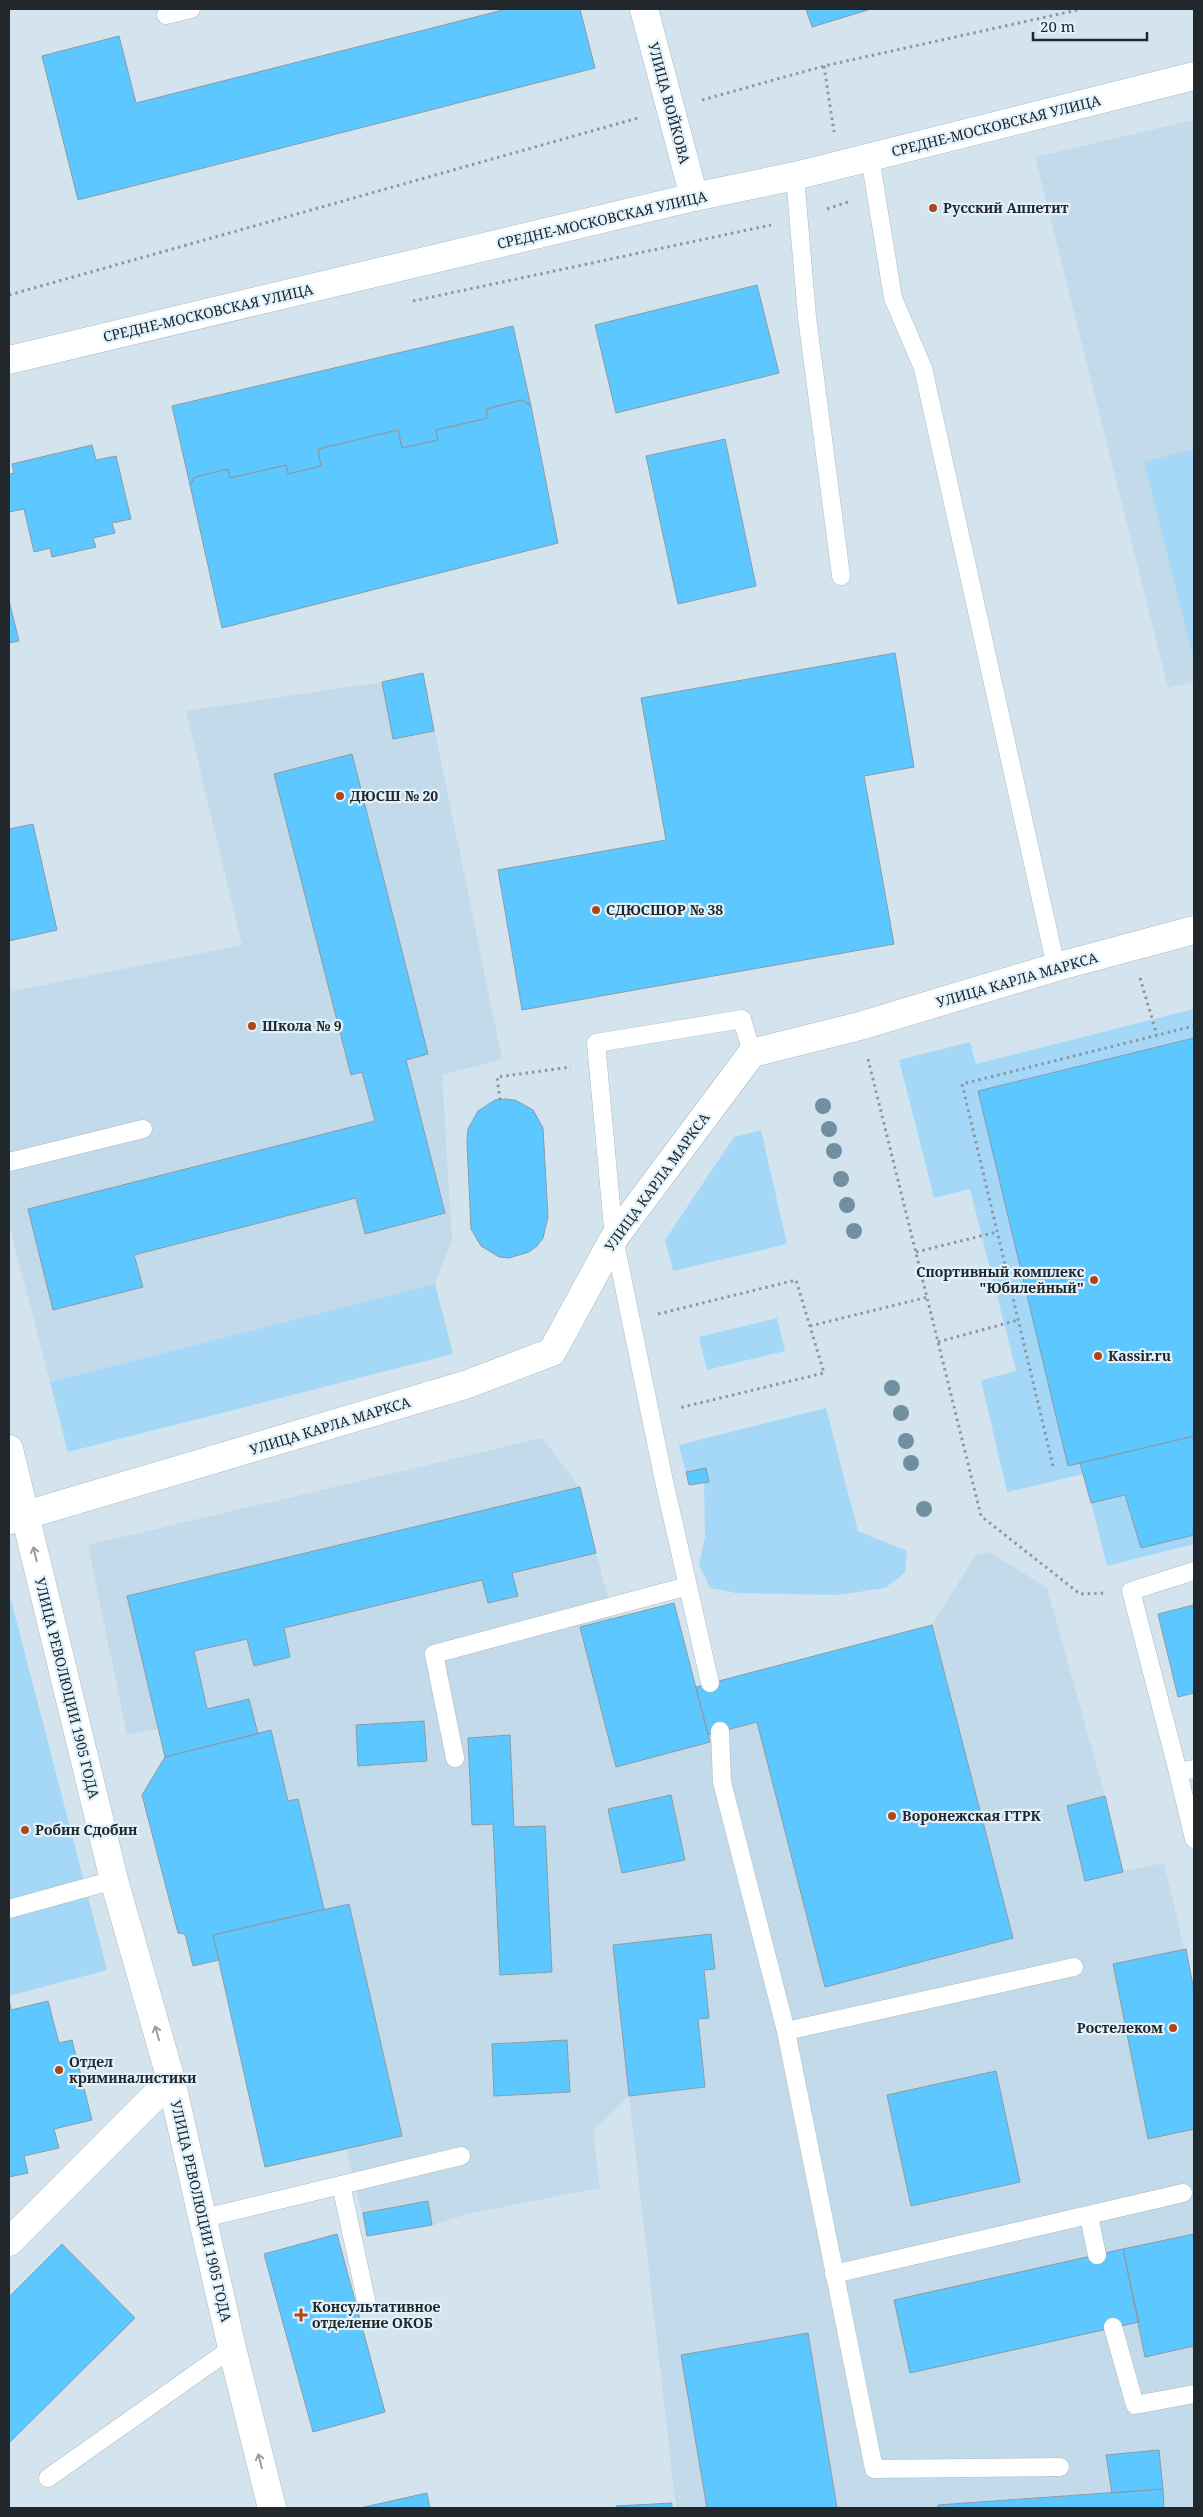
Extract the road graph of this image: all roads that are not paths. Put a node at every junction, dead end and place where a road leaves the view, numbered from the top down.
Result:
1 (191, 9) edge
2 (644, 9) edge
3 (166, 15) dead end
4 (1194, 76) edge
5 (870, 157) junction
6 (795, 176) junction
7 (694, 198) junction
8 (9, 360) edge
9 (840, 576) dead end
10 (1194, 930) edge
11 (1056, 967) junction
12 (752, 1053) junction
13 (143, 1128) dead end
14 (9, 1162) edge
15 (614, 1238) junction
16 (9, 1450) edge
17 (17, 1518) edge
18 (1194, 1571) edge
19 (688, 1586) junction
20 (710, 1683) dead end
21 (720, 1731) dead end
22 (455, 1758) dead end
23 (1186, 1770) edge
24 (1194, 1839) edge
25 (114, 1880) junction
26 (9, 1909) edge
27 (1074, 1967) dead end
28 (786, 2031) junction
29 (171, 2080) junction
30 (461, 2156) dead end
31 (341, 2185) junction
32 (1183, 2193) dead end
33 (1089, 2216) junction
34 (204, 2218) junction
35 (9, 2242) edge
36 (1097, 2255) dead end
37 (834, 2274) junction
38 (367, 2304) dead end
39 (1113, 2327) dead end
40 (232, 2348) junction
41 (1194, 2394) edge
42 (1060, 2467) dead end
43 (48, 2478) dead end
44 (272, 2508) edge

1 - 3 lane
2 - 7 street, УЛИЦА ВОЙКОВА
4 - 5 street, СРЕДНЕ-МОСКОВСКАЯ УЛИЦА
5 - 6 street, СРЕДНЕ-МОСКОВСКАЯ УЛИЦА
5 - 11 lane
6 - 7 street, СРЕДНЕ-МОСКОВСКАЯ УЛИЦА
6 - 9 lane
7 - 8 street, СРЕДНЕ-МОСКОВСКАЯ УЛИЦА
10 - 11 street, УЛИЦА КАРЛА МАРКСА
11 - 12 street, УЛИЦА КАРЛА МАРКСА
12 - 15 street, УЛИЦА КАРЛА МАРКСА
12 - 15 lane
13 - 14 lane
15 - 17 street, УЛИЦА КАРЛА МАРКСА
15 - 19 lane
16 - 17 street, УЛИЦА РЕВОЛЮЦИИ 1905 ГОДА
25 -> 17 street, УЛИЦА РЕВОЛЮЦИИ 1905 ГОДА
18 - 23 lane
19 - 20 lane
19 - 22 lane
21 - 28 lane
23 - 24 lane
25 - 26 lane
29 -> 25 street, УЛИЦА РЕВОЛЮЦИИ 1905 ГОДА
27 - 28 lane
28 - 37 lane
29 - 34 street, УЛИЦА РЕВОЛЮЦИИ 1905 ГОДА
29 - 35 street
30 - 31 lane
31 - 34 lane
31 - 38 lane
32 - 33 lane
33 - 36 lane
33 - 37 lane
34 - 40 street, УЛИЦА РЕВОЛЮЦИИ 1905 ГОДА
37 - 42 lane
39 - 41 lane
40 - 43 lane
44 -> 40 street, УЛИЦА РЕВОЛЮЦИИ 1905 ГОДА

